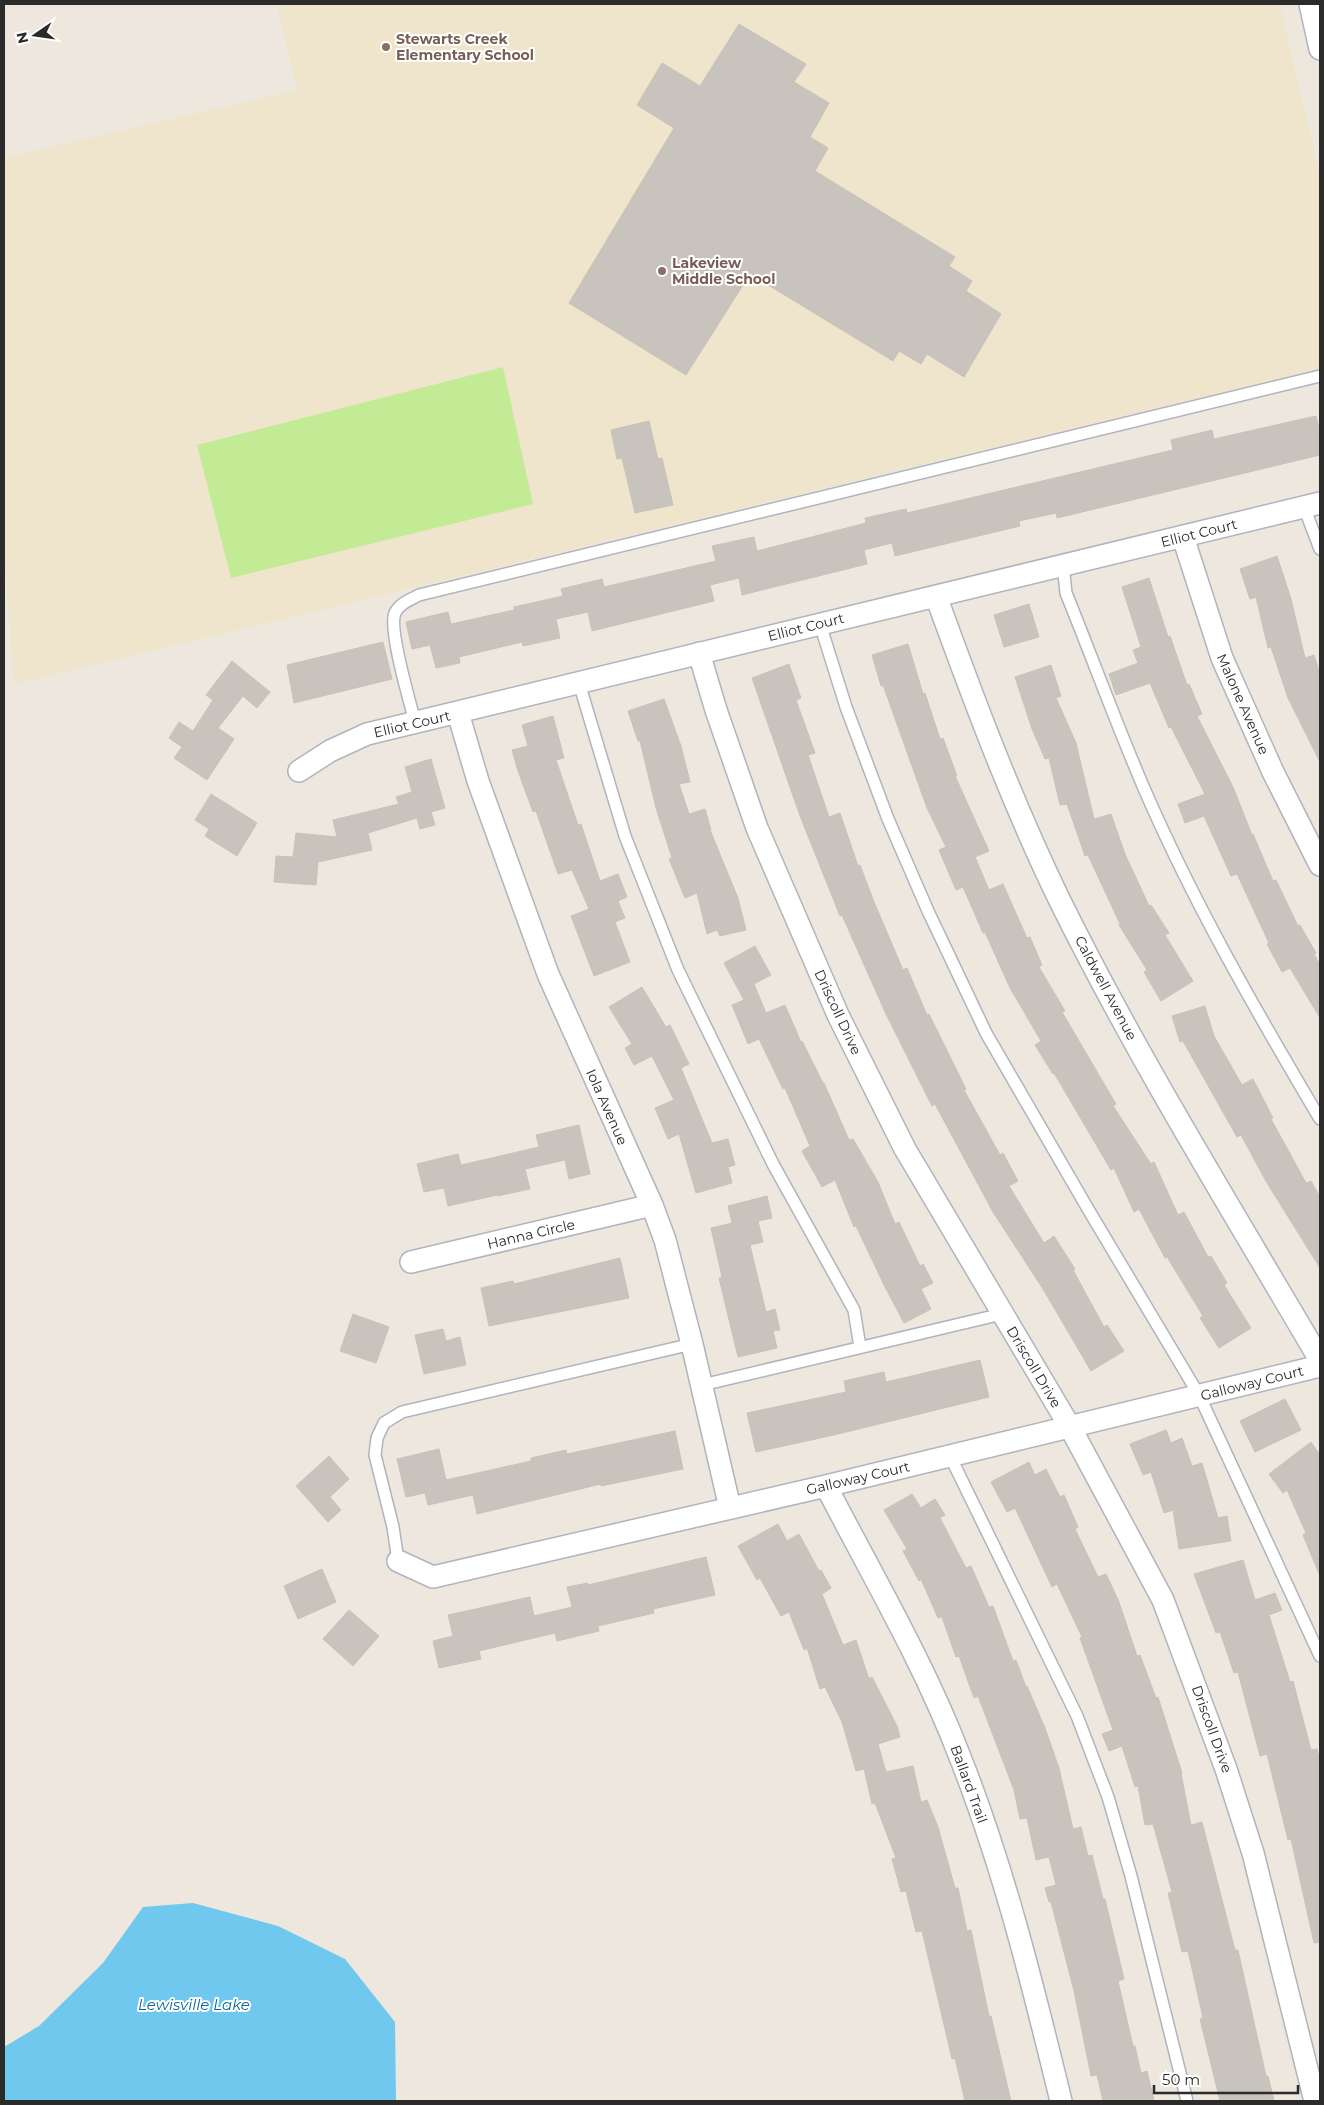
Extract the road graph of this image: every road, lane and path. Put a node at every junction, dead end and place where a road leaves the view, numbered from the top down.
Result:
1 (1310, 4) edge
2 (1320, 49) edge
3 (1320, 376) edge
4 (1312, 505) edge
5 (1183, 537) junction
6 (1320, 549) edge
7 (1063, 565) junction
8 (936, 596) junction
9 (820, 624) junction
10 (699, 653) junction
11 (579, 683) junction
12 (458, 713) junction
13 (415, 722) junction
14 (299, 771) dead end
15 (1320, 865) edge
16 (1320, 1119) edge
17 (652, 1205) junction
18 (410, 1262) dead end
19 (1002, 1314) junction
20 (692, 1344) junction
21 (860, 1347) junction
22 (1320, 1360) edge
23 (1320, 1366) edge
24 (702, 1385) junction
25 (1200, 1396) junction
26 (1070, 1427) junction
27 (950, 1456) junction
28 (826, 1486) junction
29 (730, 1508) junction
30 (398, 1561) joint
31 (1320, 1656) edge
32 (1060, 2101) edge
33 (1188, 2101) edge
34 (1315, 2101) edge

1 - 2 street
3 - 13 lane
4 - 5 street, Elliot Court
4 - 6 lane
5 - 7 street, Elliot Court
5 - 15 street, Malone Avenue
7 - 8 street, Elliot Court
7 - 16 lane
8 - 9 street, Elliot Court
8 - 22 street, Caldwell Avenue
9 - 10 street, Elliot Court
9 - 25 lane
10 - 11 street, Elliot Court
10 - 19 street, Driscoll Drive
11 - 12 street, Elliot Court
11 - 21 lane
12 - 13 street, Elliot Court
12 - 17 street, Iola Avenue
13 - 14 street, Elliot Court
17 - 18 street, Hanna Circle
17 - 20 street, Iola Avenue
19 - 21 lane
19 - 26 street, Driscoll Drive
20 - 24 street, Iola Avenue
20 - 30 lane
21 - 24 lane
23 - 25 street, Galloway Court
24 - 29 street, Iola Avenue
25 - 26 street, Galloway Court
25 - 31 lane
26 - 27 street, Galloway Court
26 - 34 street, Driscoll Drive
27 - 28 street, Galloway Court
27 - 33 lane
28 - 29 street, Galloway Court
28 - 32 street, Ballard Trail
29 - 30 street, Galloway Court

